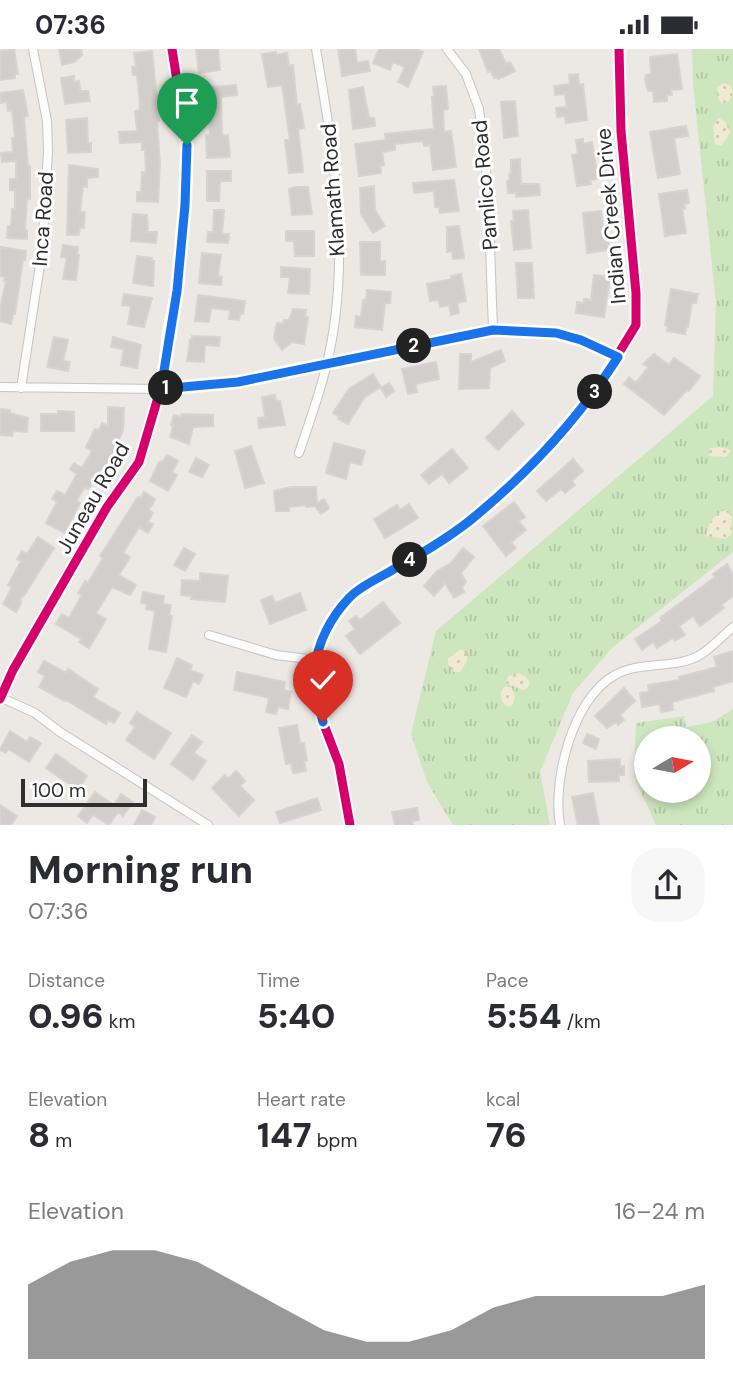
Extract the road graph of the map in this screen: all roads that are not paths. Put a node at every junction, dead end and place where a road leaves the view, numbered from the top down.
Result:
1 (33, 49) edge
2 (172, 49) edge
3 (316, 49) edge
4 (447, 49) edge
5 (619, 49) edge
6 (493, 330) junction
7 (618, 357) junction
8 (327, 364) junction
9 (0, 387) edge
10 (21, 388) junction
11 (161, 389) junction
12 (299, 453) dead end
13 (733, 627) edge
14 (209, 635) dead end
15 (316, 660) junction
16 (0, 698) edge
17 (208, 825) edge
18 (350, 825) edge
19 (560, 825) edge

1 - 10 street, Inca Road
2 - 11 street, Juneau Road
3 - 8 street, Klamath Road
4 - 6 street, Pamlico Road
5 - 7 street, Indian Creek Drive
6 - 7 street
6 - 8 street
7 - 15 street, Indian Creek Drive
8 - 11 street
8 - 12 street, Klamath Road
9 - 10 street
10 - 11 street
11 - 16 street, Juneau Road
13 - 19 street
14 - 15 street
15 - 18 street, Indian Creek Drive
16 - 17 street

